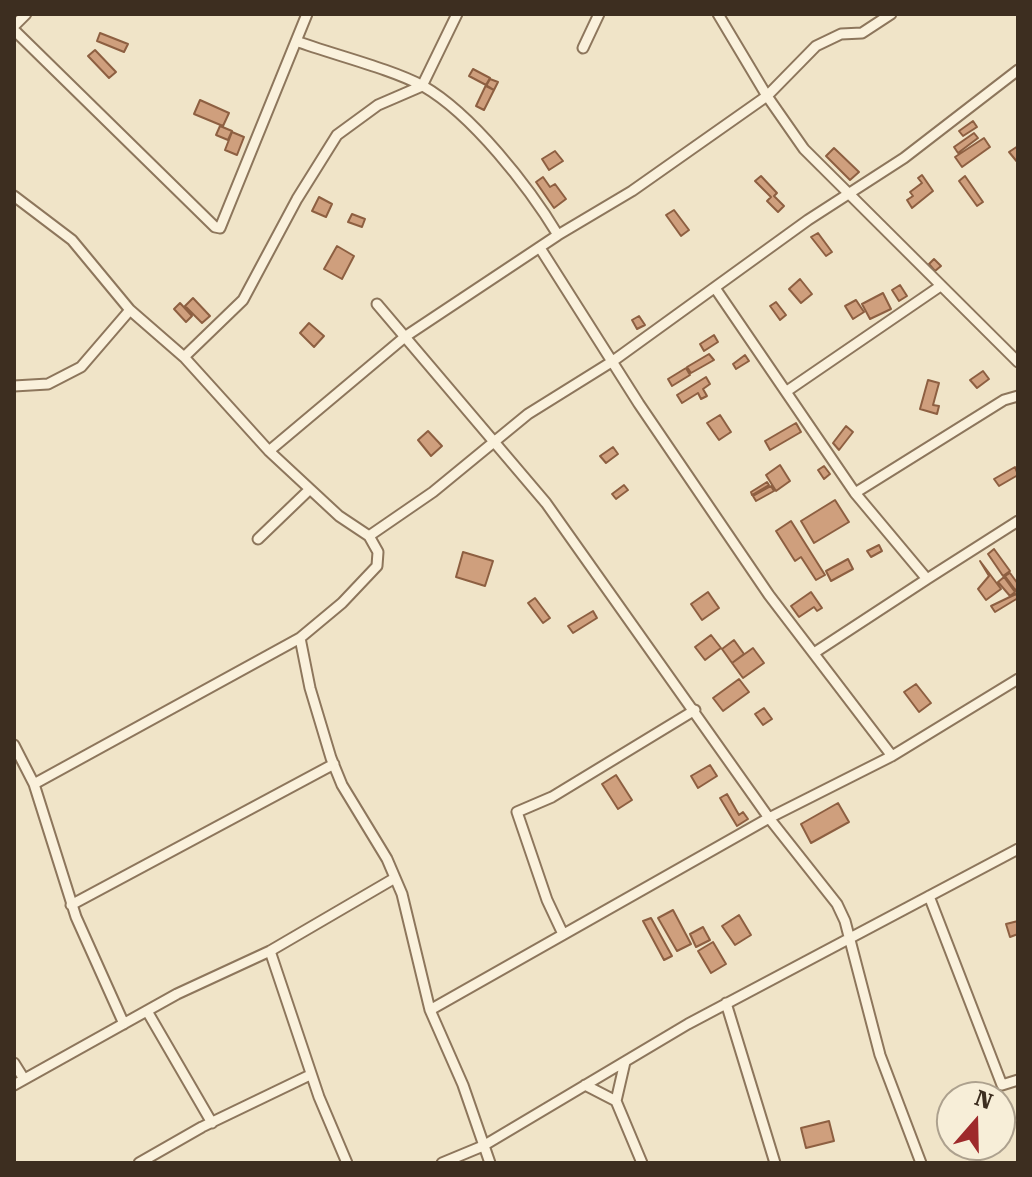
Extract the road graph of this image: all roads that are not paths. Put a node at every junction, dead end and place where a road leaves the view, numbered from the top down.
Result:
1 (26, 14) edge
2 (307, 14) edge
3 (457, 14) edge
4 (599, 14) edge
5 (718, 14) edge
6 (891, 14) edge
7 (14, 28) edge
8 (296, 41) junction
9 (583, 48) dead end
10 (1018, 70) edge
11 (422, 86) junction
12 (767, 96) junction
13 (847, 194) junction
14 (14, 196) edge
15 (558, 235) junction
16 (540, 248) junction
17 (939, 287) junction
18 (715, 288) junction
19 (377, 304) dead end
20 (130, 310) junction
21 (406, 336) junction
22 (184, 357) junction
23 (613, 361) junction
24 (1018, 362) edge
25 (14, 386) edge
26 (787, 391) junction
27 (1018, 396) edge
28 (491, 441) junction
29 (269, 451) junction
30 (310, 489) junction
31 (855, 493) junction
32 (1018, 521) edge
33 (369, 536) junction
34 (258, 539) dead end
35 (927, 579) junction
36 (300, 638) junction
37 (814, 653) junction
38 (1018, 679) edge
39 (695, 710) junction
40 (14, 745) edge
41 (892, 756) junction
42 (334, 764) junction
43 (34, 784) junction
44 (769, 818) junction
45 (1018, 849) edge
46 (395, 878) junction
47 (929, 896) junction
48 (71, 905) junction
49 (563, 934) junction
50 (849, 939) junction
51 (270, 951) junction
52 (726, 1003) junction
53 (430, 1010) junction
54 (147, 1011) junction
55 (124, 1024) junction
56 (625, 1062) junction
57 (14, 1063) edge
58 (310, 1075) junction
59 (24, 1079) junction
60 (1018, 1080) edge
61 (14, 1085) edge
62 (585, 1085) junction
63 (616, 1101) junction
64 (212, 1123) junction
65 (483, 1146) junction
66 (139, 1163) edge
67 (347, 1163) edge
68 (442, 1163) edge
69 (490, 1163) edge
70 (642, 1163) edge
71 (775, 1163) edge
72 (921, 1163) edge

1 - 7 street
2 - 8 street
3 - 11 street
4 - 9 street
5 - 12 street
6 - 12 street
7 - 8 street
8 - 11 street
10 - 13 street
11 - 15 street
11 - 22 street
12 - 13 street
12 - 15 street
13 - 17 street
13 - 18 street
14 - 20 street
15 - 16 street
16 - 21 street
16 - 23 street
17 - 24 street
17 - 26 street
18 - 23 street
18 - 26 street
19 - 21 street
20 - 22 street
20 - 25 street
21 - 28 street
21 - 29 street
22 - 29 street
23 - 28 street
23 - 37 street
26 - 31 street
27 - 31 street
28 - 33 street
28 - 39 street
29 - 30 street
30 - 33 street
30 - 34 street
31 - 35 street
32 - 35 street
33 - 36 street
35 - 37 street
36 - 42 street
36 - 43 street
37 - 41 street
38 - 41 street
39 - 44 street
39 - 49 street
40 - 43 street
41 - 44 street
42 - 46 street
42 - 48 street
43 - 48 street
44 - 49 street
44 - 50 street
45 - 47 street
46 - 51 street
46 - 53 street
47 - 50 street
47 - 60 street
48 - 55 street
49 - 53 street
50 - 52 street
50 - 72 street
51 - 54 street
51 - 58 street
52 - 56 street
52 - 71 street
53 - 65 street
54 - 55 street
54 - 64 street
55 - 59 street
56 - 62 street
56 - 63 street
57 - 59 street
58 - 64 street
58 - 67 street
59 - 61 street
62 - 63 street
62 - 65 street
63 - 70 street
64 - 66 street
65 - 68 street
65 - 69 street

